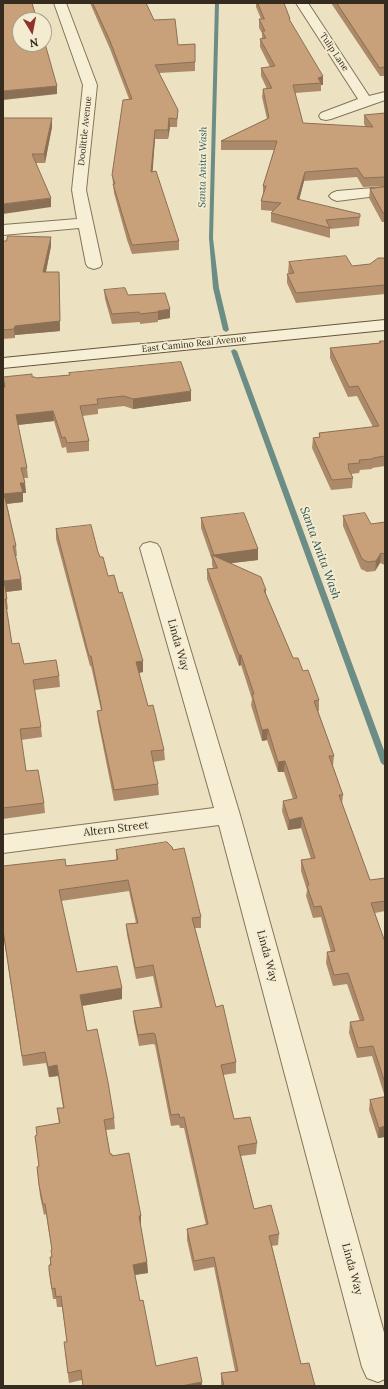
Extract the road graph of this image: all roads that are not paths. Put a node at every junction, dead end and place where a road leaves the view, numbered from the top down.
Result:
1 (60, 3) edge
2 (302, 3) edge
3 (385, 96) edge
4 (366, 101) junction
5 (326, 116) dead end
6 (385, 191) edge
7 (336, 196) dead end
8 (85, 223) junction
9 (3, 230) edge
10 (94, 264) dead end
11 (385, 325) edge
12 (3, 362) edge
13 (150, 548) dead end
14 (228, 815) junction
15 (3, 844) edge
16 (378, 1367) dead end

1 - 8 street, Doolittle Avenue
2 - 4 street, Tulip Lane
3 - 4 street
4 - 5 street
6 - 7 street
8 - 9 street
8 - 10 street, Doolittle Avenue
11 - 12 street, East Camino Real Avenue
13 - 14 street, Linda Way
14 - 15 street, Altern Street
14 - 16 street, Linda Way

